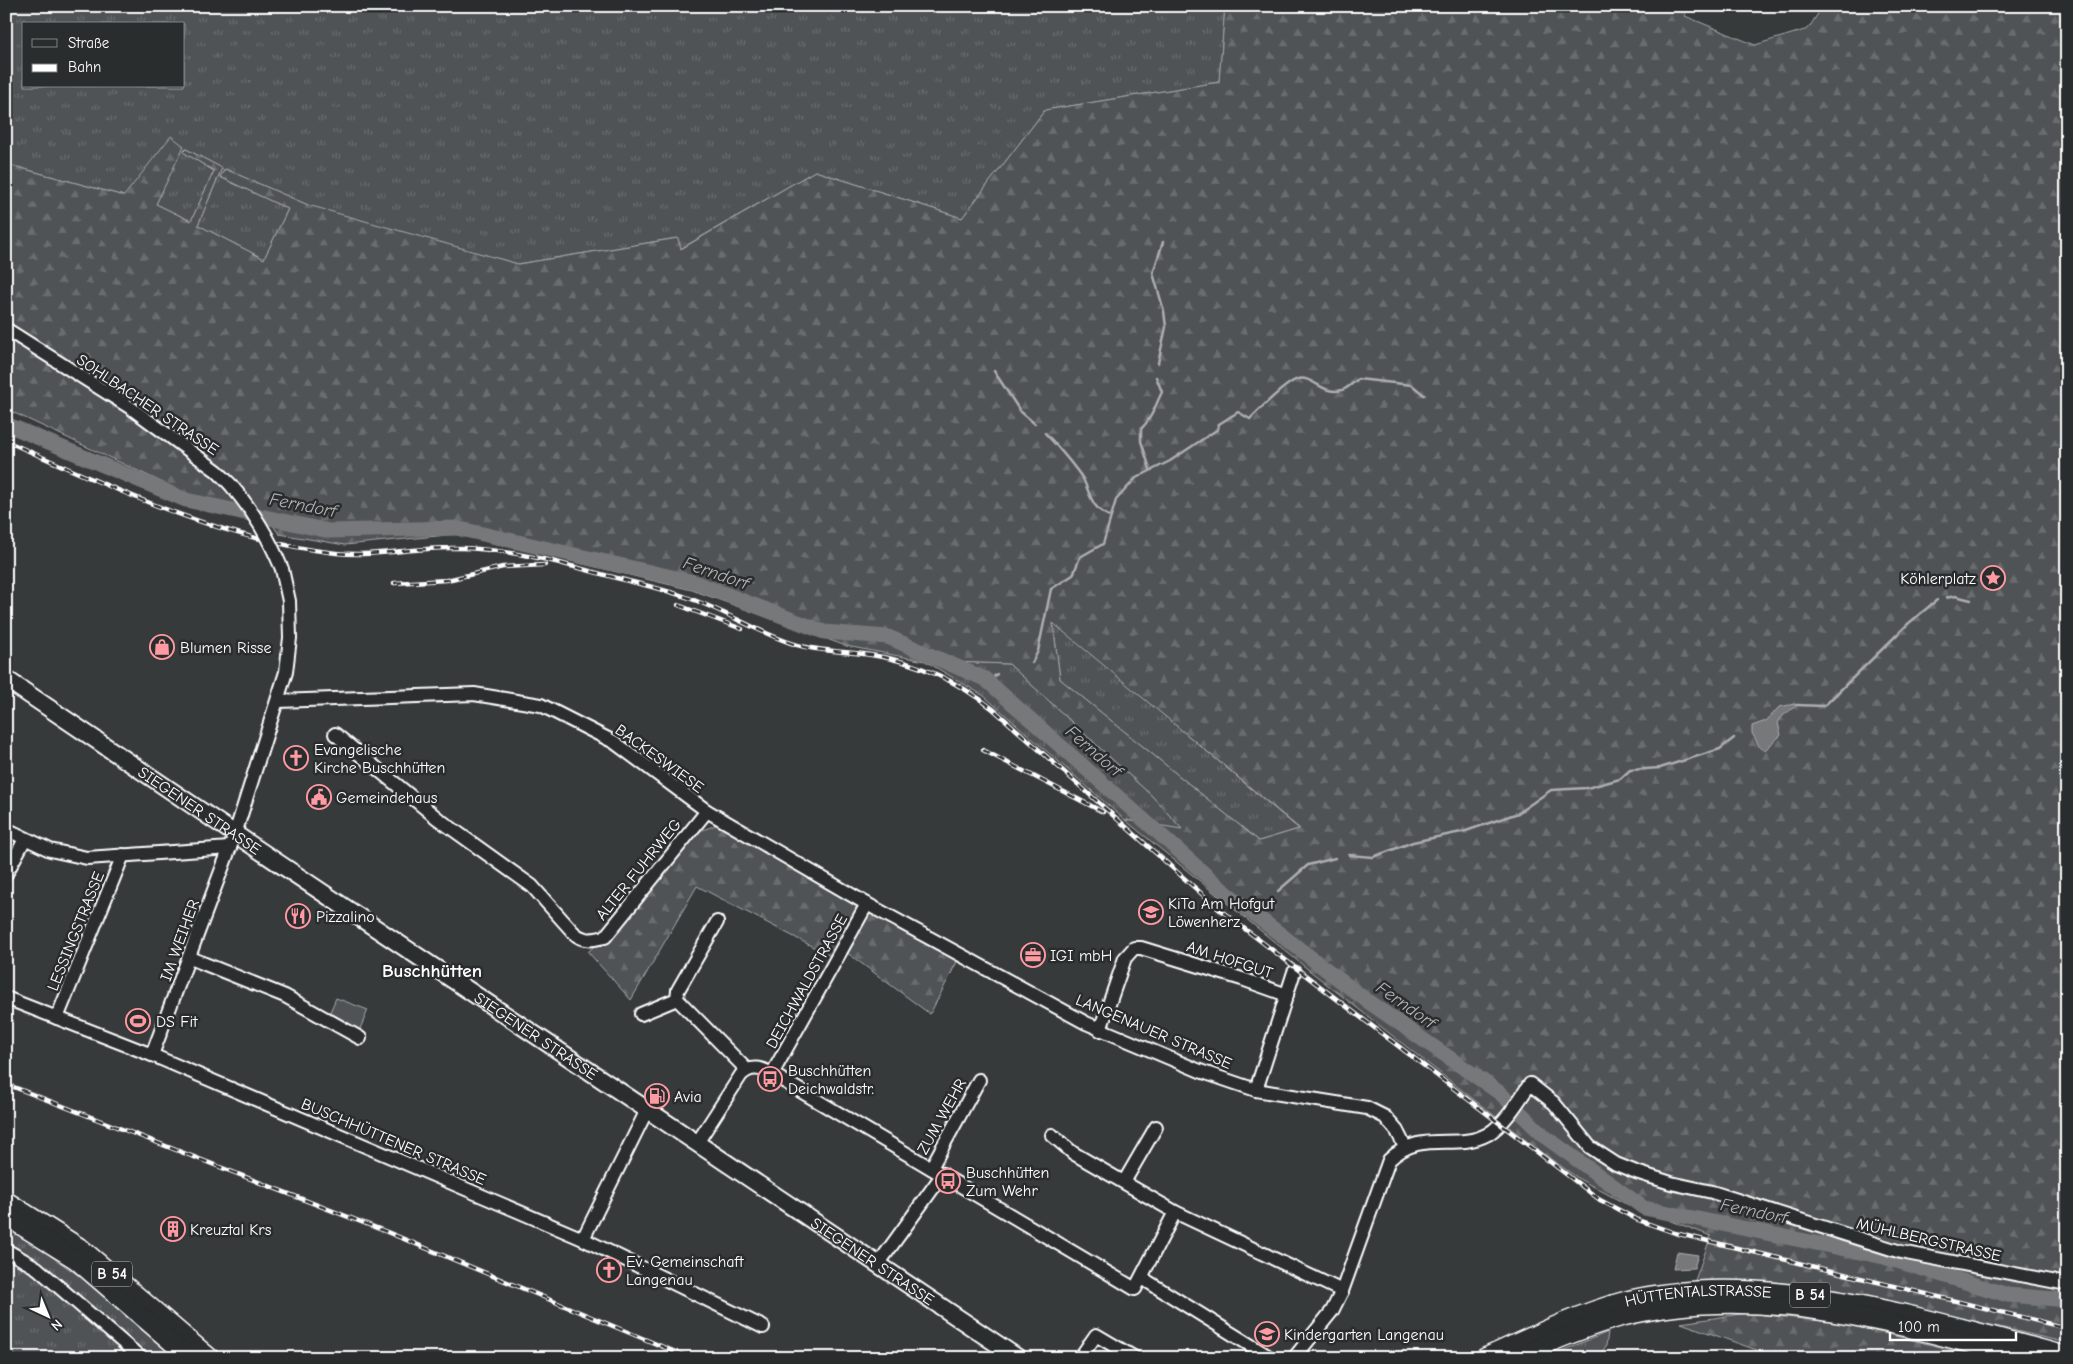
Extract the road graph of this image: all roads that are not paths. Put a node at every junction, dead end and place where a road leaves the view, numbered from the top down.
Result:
1 (6, 329) edge
2 (6, 679) edge
3 (278, 701) junction
4 (335, 734) dead end
5 (707, 811) junction
6 (6, 830) edge
7 (24, 839) junction
8 (232, 842) junction
9 (123, 855) junction
10 (6, 874) edge
11 (867, 904) junction
12 (717, 922) dead end
13 (937, 940) joint
14 (190, 958) junction
15 (1294, 972) dead end
16 (1287, 995) junction
17 (6, 998) edge
18 (677, 999) junction
19 (641, 1014) dead end
20 (57, 1018) junction
21 (1100, 1030) junction
22 (360, 1038) dead end
23 (152, 1055) junction
24 (747, 1070) junction
25 (772, 1074) junction
26 (979, 1080) dead end
27 (1256, 1090) junction
28 (647, 1110) junction
29 (1156, 1127) dead end
30 (1052, 1135) dead end
31 (697, 1143) junction
32 (1405, 1147) junction
33 (937, 1171) junction
34 (1124, 1182) junction
35 (6, 1201) edge
36 (1175, 1212) junction
37 (6, 1216) edge
38 (583, 1239) junction
39 (6, 1250) edge
40 (879, 1263) junction
41 (1142, 1278) junction
42 (2067, 1284) edge
43 (1342, 1291) junction
44 (763, 1327) dead end
45 (2067, 1356) edge
46 (141, 1358) edge
47 (190, 1358) edge
48 (210, 1358) edge
49 (1018, 1358) edge
50 (1080, 1358) edge
51 (1134, 1358) edge
52 (1271, 1358) edge
53 (1294, 1358) edge
54 (1484, 1358) edge
55 (1515, 1358) edge
56 (2024, 1358) edge

1 - 3 street, SOHLBACHER STRASSE, bridge
2 - 8 main road, SIEGENER STRASSE
3 - 5 street, BACKESWIESE
3 - 8 street, SOHLBACHER STRASSE
4 - 5 street, ALTER FUHRWEG
5 - 11 street, BACKESWIESE
6 - 7 street
7 - 9 street
7 - 10 street
8 - 9 street
8 - 14 street, IM WEIHER
8 - 28 main road, SIEGENER STRASSE
9 - 20 street, LESSINGSTRASSE
11 - 13 street, BACKESWIESE
11 - 25 street, DEICHWALDSTRASSE
12 - 18 street
13 - 21 street, LANGENAUER STRASSE
14 - 22 street
14 - 23 street, IM WEIHER
15 - 16 street
16 - 21 street, AM HOFGUT
16 - 27 street
17 - 20 street, BUSCHHÜTTENER STRASSE
18 - 19 street
18 - 24 street
20 - 23 street, BUSCHHÜTTENER STRASSE
21 - 27 street, LANGENAUER STRASSE
23 - 38 street, BUSCHHÜTTENER STRASSE
24 - 25 street
24 - 31 street
25 - 33 street
26 - 33 street, ZUM WEHR
27 - 32 street, LANGENAUER STRASSE
28 - 31 main road, SIEGENER STRASSE
28 - 38 street
29 - 34 street
30 - 34 street
31 - 40 main road, SIEGENER STRASSE
32 - 42 street, MÜHLBERGSTRASSE
32 - 43 street
33 - 40 street, ZUM WEHR
33 - 41 street
34 - 36 street
35 - 48 highway, B 54
36 - 41 street
36 - 43 street
37 - 47 highway, B 54
38 - 44 street, BUSCHHÜTTENER STRASSE
39 - 46 street
40 - 49 main road, SIEGENER STRASSE
41 - 52 street
43 - 53 street
45 - 54 highway, HÜTTENTALSTRASSE / B 54
50 - 51 street
55 - 56 highway, HÜTTENTALSTRASSE / B 54

